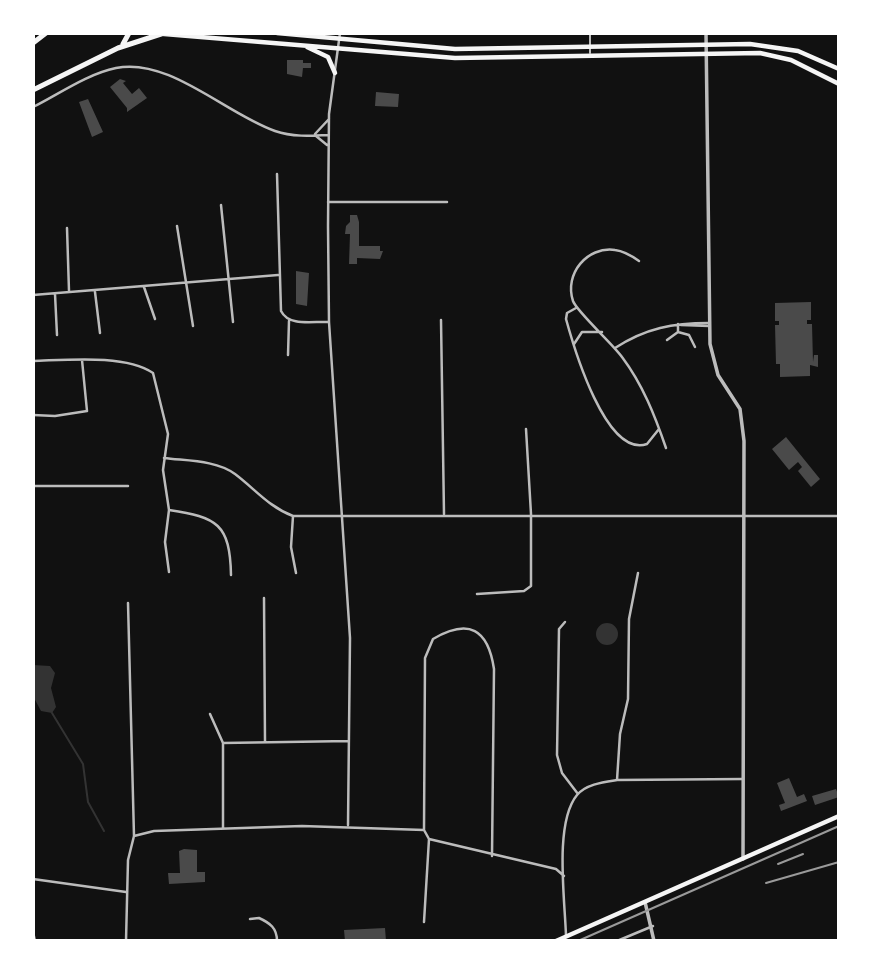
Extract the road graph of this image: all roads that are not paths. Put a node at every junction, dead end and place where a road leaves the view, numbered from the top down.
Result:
1 (46, 33) edge
2 (129, 33) edge
3 (152, 33) edge
4 (277, 33) edge
5 (341, 33) edge
6 (590, 33) edge
7 (706, 33) edge
8 (161, 34) edge
9 (340, 40) junction
10 (33, 43) edge
11 (706, 44) junction
12 (303, 45) junction
13 (590, 46) junction
14 (118, 48) junction
15 (339, 49) junction
16 (706, 53) junction
17 (590, 55) junction
18 (839, 69) edge
19 (335, 73) junction
20 (839, 84) edge
21 (33, 90) edge
22 (33, 107) edge
23 (329, 119) junction
24 (328, 135) junction
25 (307, 136) junction
26 (316, 136) junction
27 (328, 148) junction
28 (277, 174) dead end
29 (328, 202) junction
30 (447, 202) dead end
31 (221, 205) dead end
32 (177, 226) dead end
33 (67, 228) dead end
34 (639, 261) dead end
35 (278, 275) junction
36 (229, 278) junction
37 (185, 284) junction
38 (144, 288) junction
39 (95, 292) junction
40 (69, 293) junction
41 (55, 294) junction
42 (33, 295) edge
43 (576, 308) junction
44 (155, 319) dead end
45 (441, 320) dead end
46 (289, 321) junction
47 (233, 322) dead end
48 (330, 322) junction
49 (678, 324) junction
50 (709, 325) junction
51 (193, 326) dead end
52 (602, 332) junction
53 (678, 332) junction
54 (100, 334) dead end
55 (57, 335) dead end
56 (667, 340) dead end
57 (573, 347) junction
58 (695, 347) dead end
59 (615, 348) junction
60 (288, 355) dead end
61 (82, 360) junction
62 (33, 361) edge
63 (33, 415) edge
64 (526, 429) dead end
65 (659, 429) junction
66 (666, 448) dead end
67 (164, 458) junction
68 (33, 486) edge
69 (128, 486) dead end
70 (169, 510) junction
71 (341, 514) junction
72 (444, 514) junction
73 (531, 514) junction
74 (744, 514) junction
75 (293, 516) junction
76 (839, 516) edge
77 (169, 572) dead end
78 (638, 572) dead end
79 (296, 573) dead end
80 (231, 575) dead end
81 (477, 594) dead end
82 (264, 598) dead end
83 (128, 603) dead end
84 (565, 622) dead end
85 (210, 714) dead end
86 (265, 741) junction
87 (349, 741) junction
88 (223, 743) junction
89 (743, 779) junction
90 (617, 780) junction
91 (578, 794) junction
92 (839, 816) edge
93 (348, 825) junction
94 (223, 828) junction
95 (424, 830) junction
96 (134, 836) junction
97 (429, 839) junction
98 (492, 856) junction
99 (743, 859) junction
100 (565, 876) junction
101 (33, 879) edge
102 (126, 892) junction
103 (645, 901) junction
104 (250, 919) dead end
105 (424, 922) dead end
106 (653, 926) junction
107 (33, 932) edge
108 (566, 936) junction
109 (35, 941) edge
110 (126, 941) edge
111 (277, 941) edge
112 (556, 941) edge
113 (617, 941) edge
114 (654, 941) edge

1 - 10 highway
2 - 14 highway
3 - 8 main road
4 - 9 main road
5 - 9 street
6 - 13 lane
7 - 11 street
8 - 12 main road
8 - 14 highway
9 - 13 main road
9 - 15 street
11 - 13 main road
11 - 16 street
11 - 18 main road
12 - 15 main road
12 - 19 main road
13 - 17 lane
14 - 21 highway
15 - 17 main road
15 - 19 street
16 - 17 main road
16 - 20 main road
16 - 50 street
19 - 23 street
22 - 25 street
23 - 24 street
23 - 25 street
24 - 26 street
24 - 27 street
25 - 26 street
26 - 27 street
27 - 29 street
28 - 35 street
29 - 30 street
29 - 48 street
31 - 36 street
32 - 37 street
33 - 40 street
34 - 43 street
35 - 36 street
35 - 46 street
36 - 37 street
36 - 47 street
37 - 38 street
37 - 51 street
38 - 39 street
38 - 44 street
39 - 40 street
39 - 54 street
40 - 41 street
41 - 42 street
41 - 55 street
43 - 52 street
43 - 57 street
45 - 72 street
46 - 48 street
46 - 60 street
48 - 71 street
49 - 50 street
49 - 53 street
49 - 59 street
50 - 74 street
52 - 57 street
52 - 59 street
53 - 56 street
53 - 58 street
57 - 65 street
59 - 65 street
61 - 62 street
61 - 63 street
61 - 67 street
64 - 73 street
65 - 66 street
67 - 70 street
67 - 75 street
68 - 69 street
70 - 77 street
70 - 80 street
71 - 72 street
71 - 75 street
71 - 87 street
72 - 73 street
73 - 74 street
73 - 81 street
74 - 76 street
74 - 89 street
75 - 79 street
78 - 90 street
82 - 86 street
83 - 96 street
84 - 91 street
85 - 88 street
86 - 87 street
86 - 88 street
87 - 93 street
88 - 94 street
89 - 90 street
89 - 99 street
90 - 91 street
91 - 100 street
92 - 99 main road
93 - 94 street
93 - 95 street
94 - 96 street
95 - 97 street
95 - 98 street
96 - 102 street
97 - 98 street
97 - 105 street
98 - 100 street
99 - 103 main road
100 - 108 street
101 - 102 street
102 - 110 street
103 - 106 street
103 - 108 main road
104 - 111 street
106 - 113 street
106 - 114 street
107 - 109 street
108 - 112 main road

